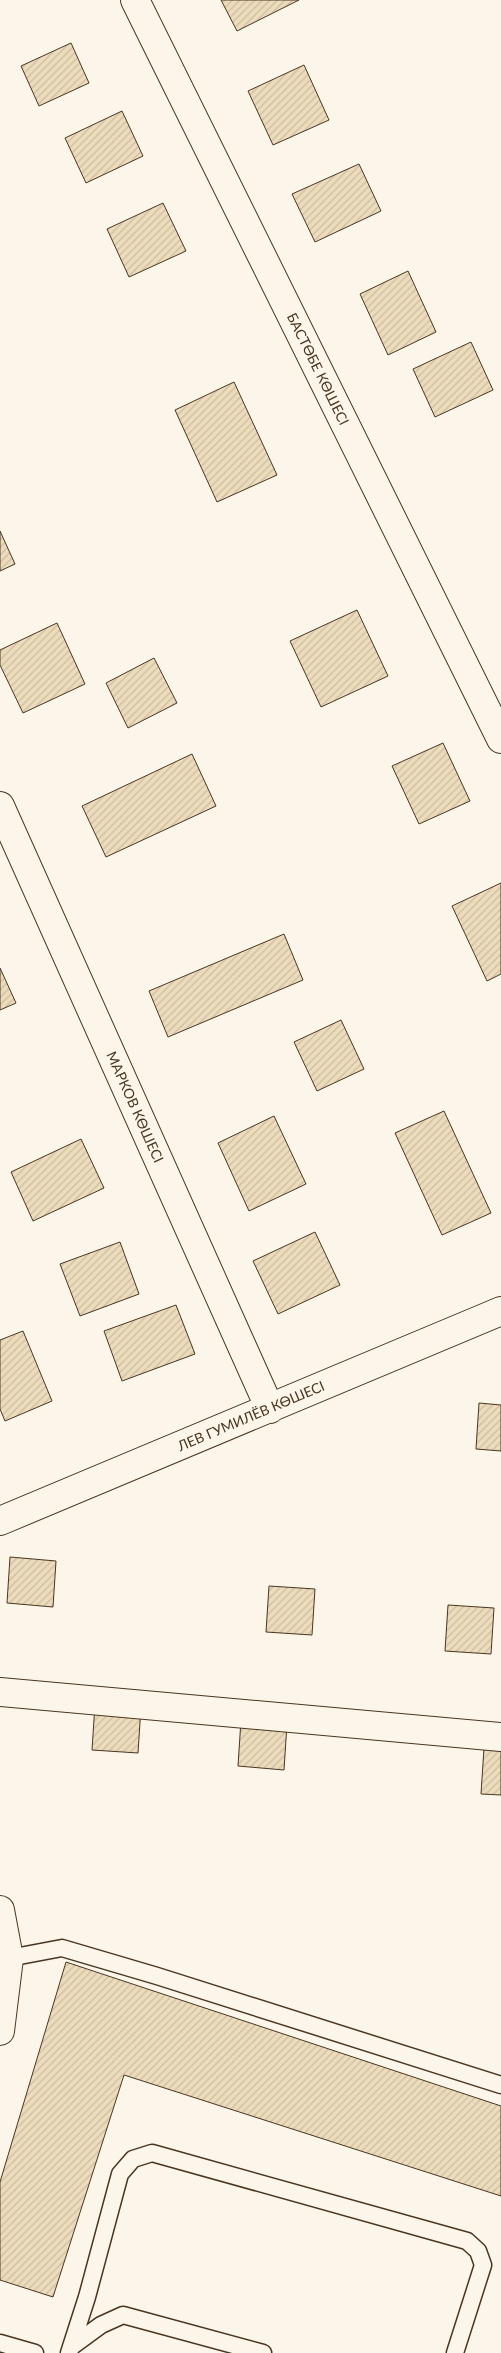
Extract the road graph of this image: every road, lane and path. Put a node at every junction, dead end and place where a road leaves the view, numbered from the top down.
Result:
1 (135, 0) edge
2 (501, 739) edge
3 (0, 806) edge
4 (501, 1311) edge
5 (270, 1409) junction
6 (0, 1520) edge
7 (0, 1692) edge
8 (501, 1737) edge
9 (0, 1910) edge
10 (9, 1958) junction
11 (0, 2030) edge
12 (501, 2085) edge
13 (0, 2343) edge
14 (70, 2350) edge
15 (35, 2353) edge
16 (263, 2353) edge
17 (455, 2353) edge

1 - 2 street, БАСТӨБЕ КӨШЕСІ
3 - 5 street, МАРКОВ КӨШЕСІ
4 - 5 street, ЛЕВ ГУМИЛЁВ КӨШЕСІ
5 - 6 street, ЛЕВ ГУМИЛЁВ КӨШЕСІ
7 - 8 street
9 - 10 street
10 - 11 street
10 - 12 lane
13 - 15 lane
14 - 16 lane
14 - 17 lane

